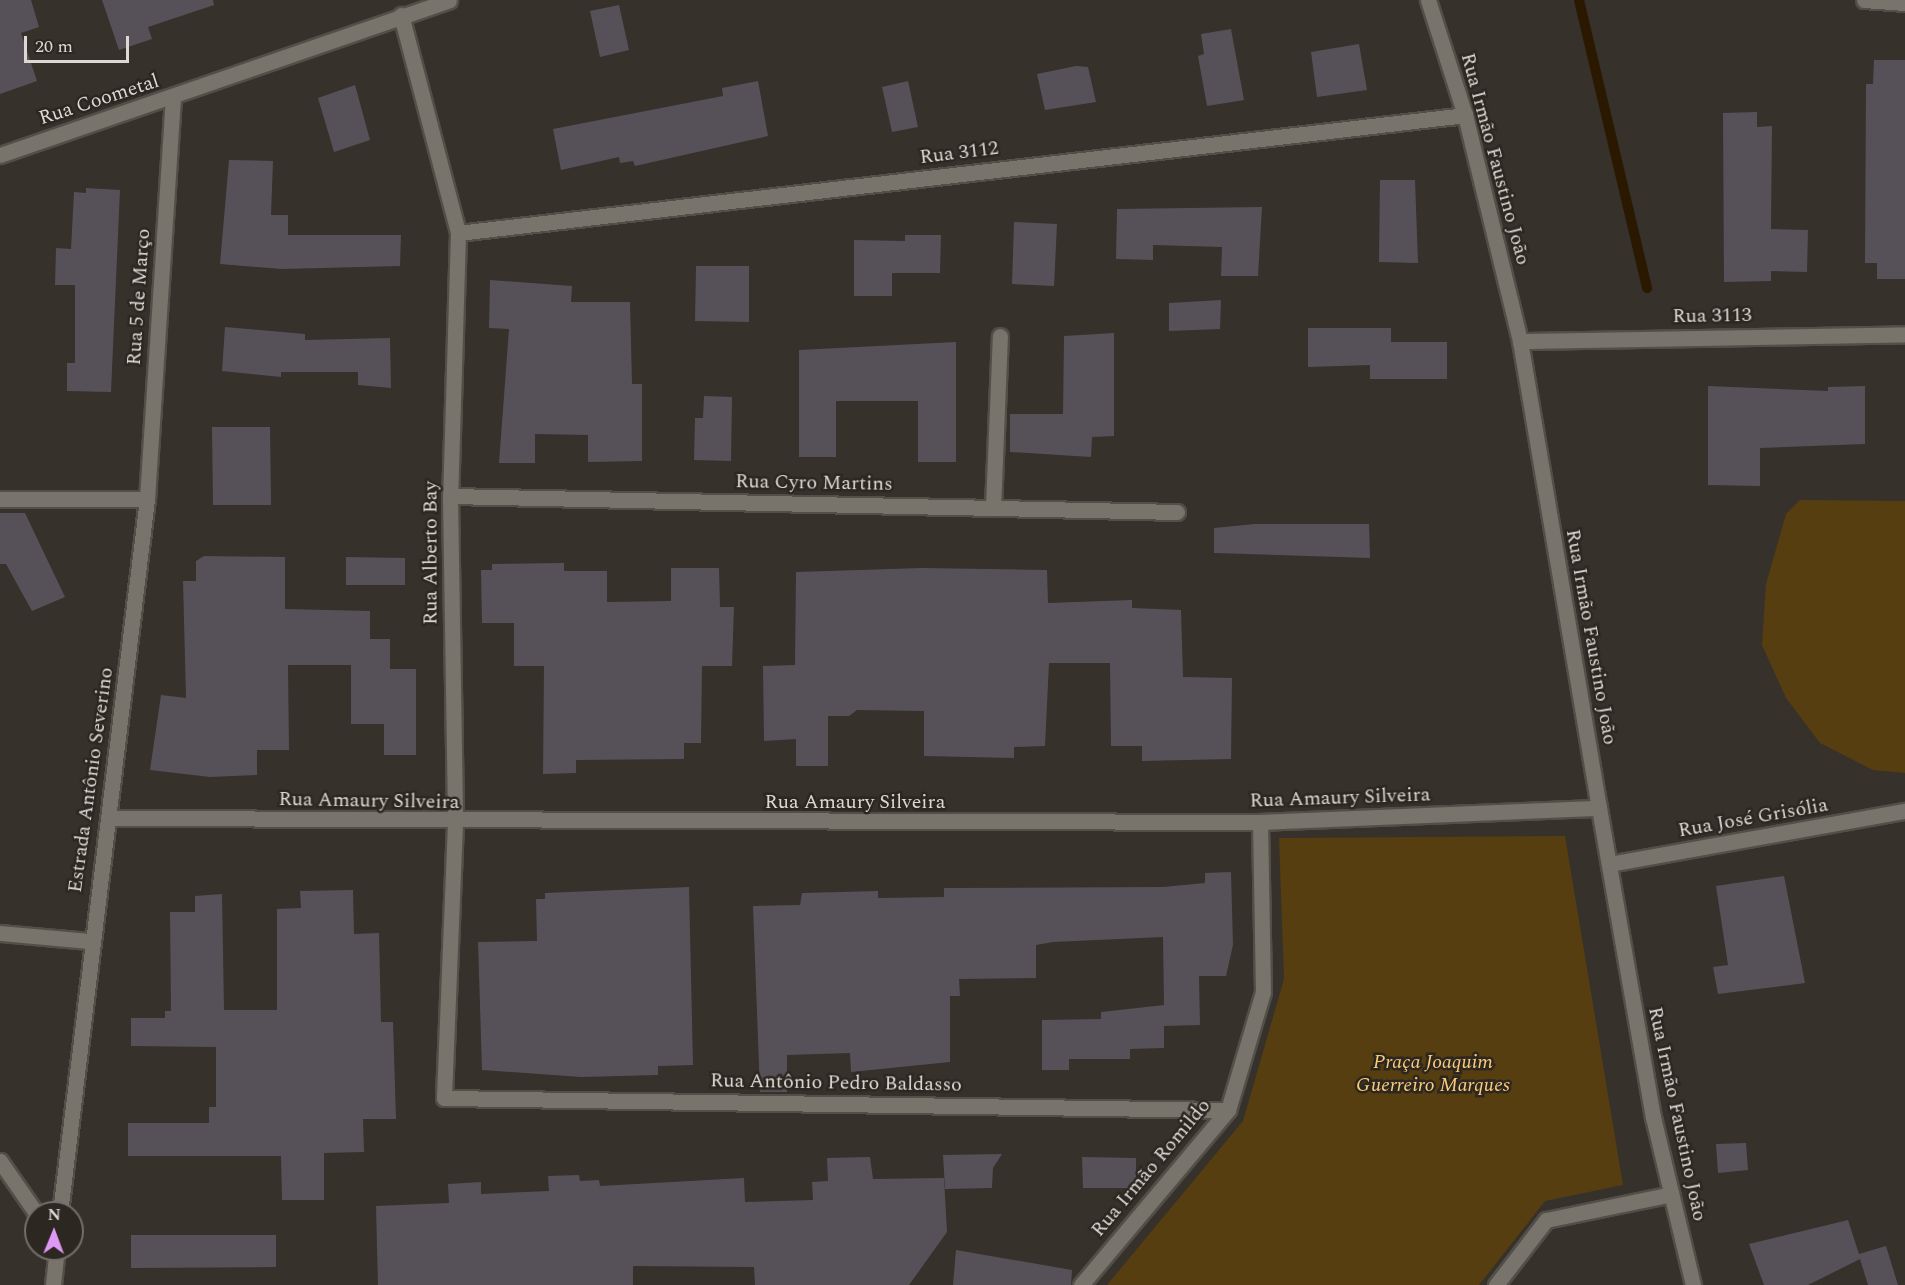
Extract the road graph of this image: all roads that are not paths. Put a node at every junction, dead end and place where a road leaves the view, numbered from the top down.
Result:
1 (449, 0) edge
2 (1428, 0) edge
3 (1864, 0) edge
4 (1905, 3) edge
5 (401, 15) junction
6 (173, 98) junction
7 (1465, 115) junction
8 (0, 155) edge
9 (458, 233) junction
10 (1905, 334) edge
11 (1000, 336) dead end
12 (1520, 340) junction
13 (450, 496) junction
14 (0, 499) edge
15 (147, 499) junction
16 (993, 508) junction
17 (1177, 512) dead end
18 (1599, 808) junction
19 (1905, 811) edge
20 (110, 818) junction
21 (1260, 822) junction
22 (455, 823) junction
23 (1609, 864) junction
24 (0, 933) edge
25 (90, 941) junction
26 (444, 1098) joint
27 (1228, 1110) junction
28 (0, 1161) edge
29 (1671, 1194) junction
30 (28, 1201) edge
31 (61, 1201) edge
32 (56, 1261) edge
33 (54, 1285) edge
34 (1081, 1285) edge
35 (1496, 1285) edge
36 (1693, 1285) edge

1 - 5 street, Rua Coometal
2 - 7 street, Rua Irmão Faustino João
3 - 4 street
5 - 6 street, Rua Coometal
5 - 9 street, Rua Alberto Bay
6 - 8 street, Rua Coometal
6 - 15 street, Rua 5 de Março
7 - 9 street, Rua 3112
7 - 12 street, Rua Irmão Faustino João
9 - 13 street, Rua Alberto Bay
10 - 12 street, Rua 3113
11 - 16 street
12 - 18 street, Rua Irmão Faustino João
13 - 16 street, Rua Cyro Martins
13 - 22 street, Rua Alberto Bay
14 - 15 street
15 - 20 street, Estrada Antônio Severino
16 - 17 street, Rua Cyro Martins
18 - 21 street, Rua Amaury Silveira
18 - 23 street, Rua Irmão Faustino João
19 - 23 street, Rua José Grisólia
20 - 22 street, Rua Amaury Silveira
20 - 25 street, Estrada Antônio Severino
21 - 22 street, Rua Amaury Silveira
21 - 27 street, Rua Irmão Romildo
22 - 26 street, Rua Alberto Bay
23 - 29 street, Rua Irmão Faustino João
24 - 25 street
25 - 31 street, Estrada Antônio Severino
26 - 27 street, Rua Antônio Pedro Baldasso
27 - 34 street, Rua Irmão Romildo
28 - 30 street
29 - 35 street
29 - 36 street, Rua Irmão Faustino João
32 - 33 street

